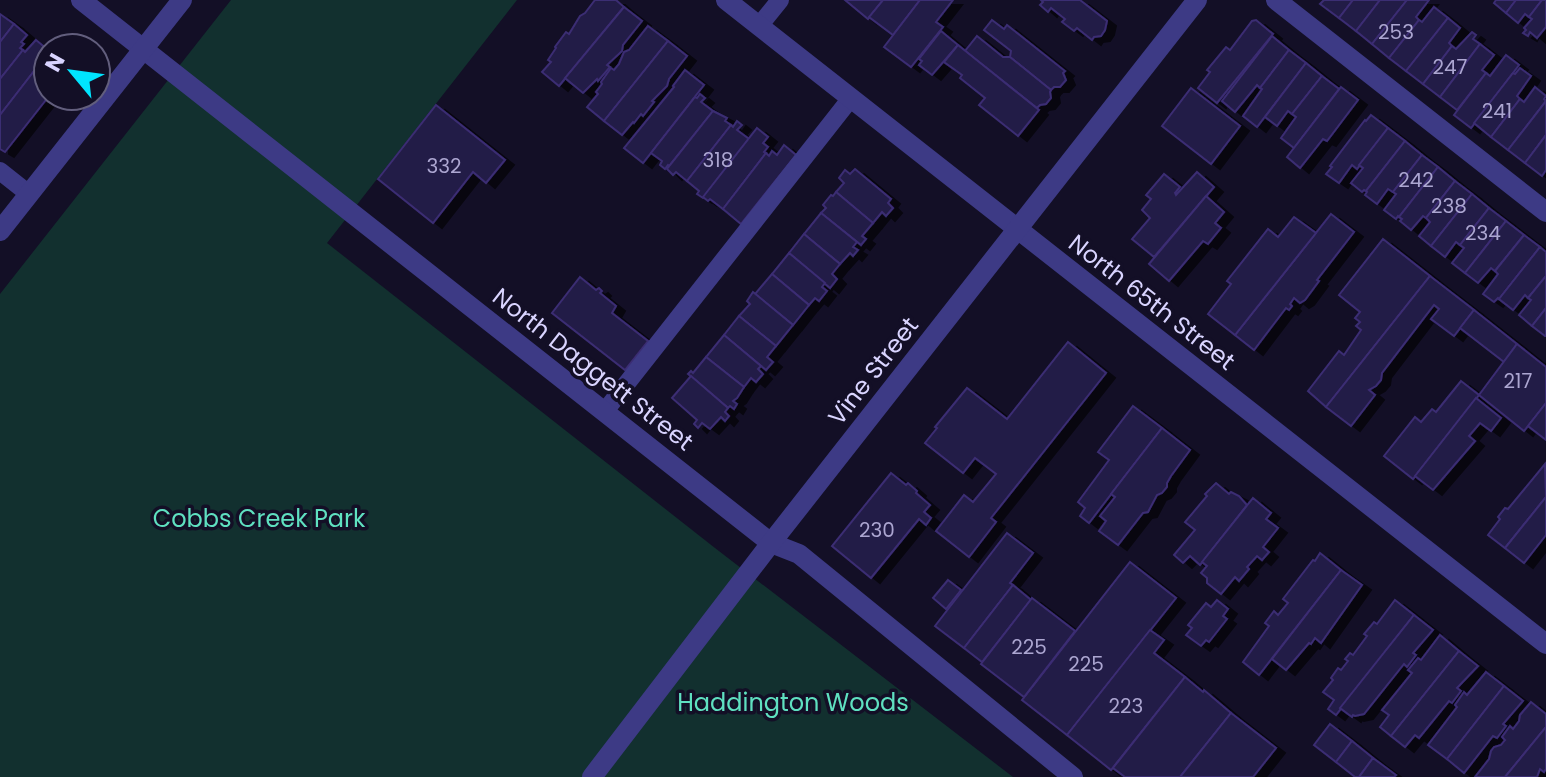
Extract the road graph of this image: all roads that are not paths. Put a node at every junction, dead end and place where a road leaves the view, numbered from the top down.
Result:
1 (81, 0) edge
2 (182, 0) edge
3 (726, 0) edge
4 (780, 0) edge
5 (1197, 0) edge
6 (1276, 0) edge
7 (759, 26) junction
8 (143, 49) junction
9 (851, 98) junction
10 (0, 171) edge
11 (29, 194) junction
12 (1546, 212) edge
13 (1017, 230) junction
14 (0, 231) edge
15 (605, 411) junction
16 (771, 543) junction
17 (1546, 644) edge
18 (592, 777) edge
19 (1073, 777) edge

1 - 8 street, North Daggett Street
2 - 8 street
3 - 7 street, North 65th Street
4 - 7 lane
5 - 13 street, Vine Street
6 - 12 street
7 - 9 street, North 65th Street
8 - 11 street
8 - 15 street, North Daggett Street
9 - 13 street, North 65th Street
9 - 15 lane
10 - 11 lane
11 - 14 street
13 - 16 street, Vine Street
13 - 17 street, North 65th Street
15 - 16 street, North Daggett Street
16 - 18 street, Vine Street
16 - 19 street, North Daggett Street

